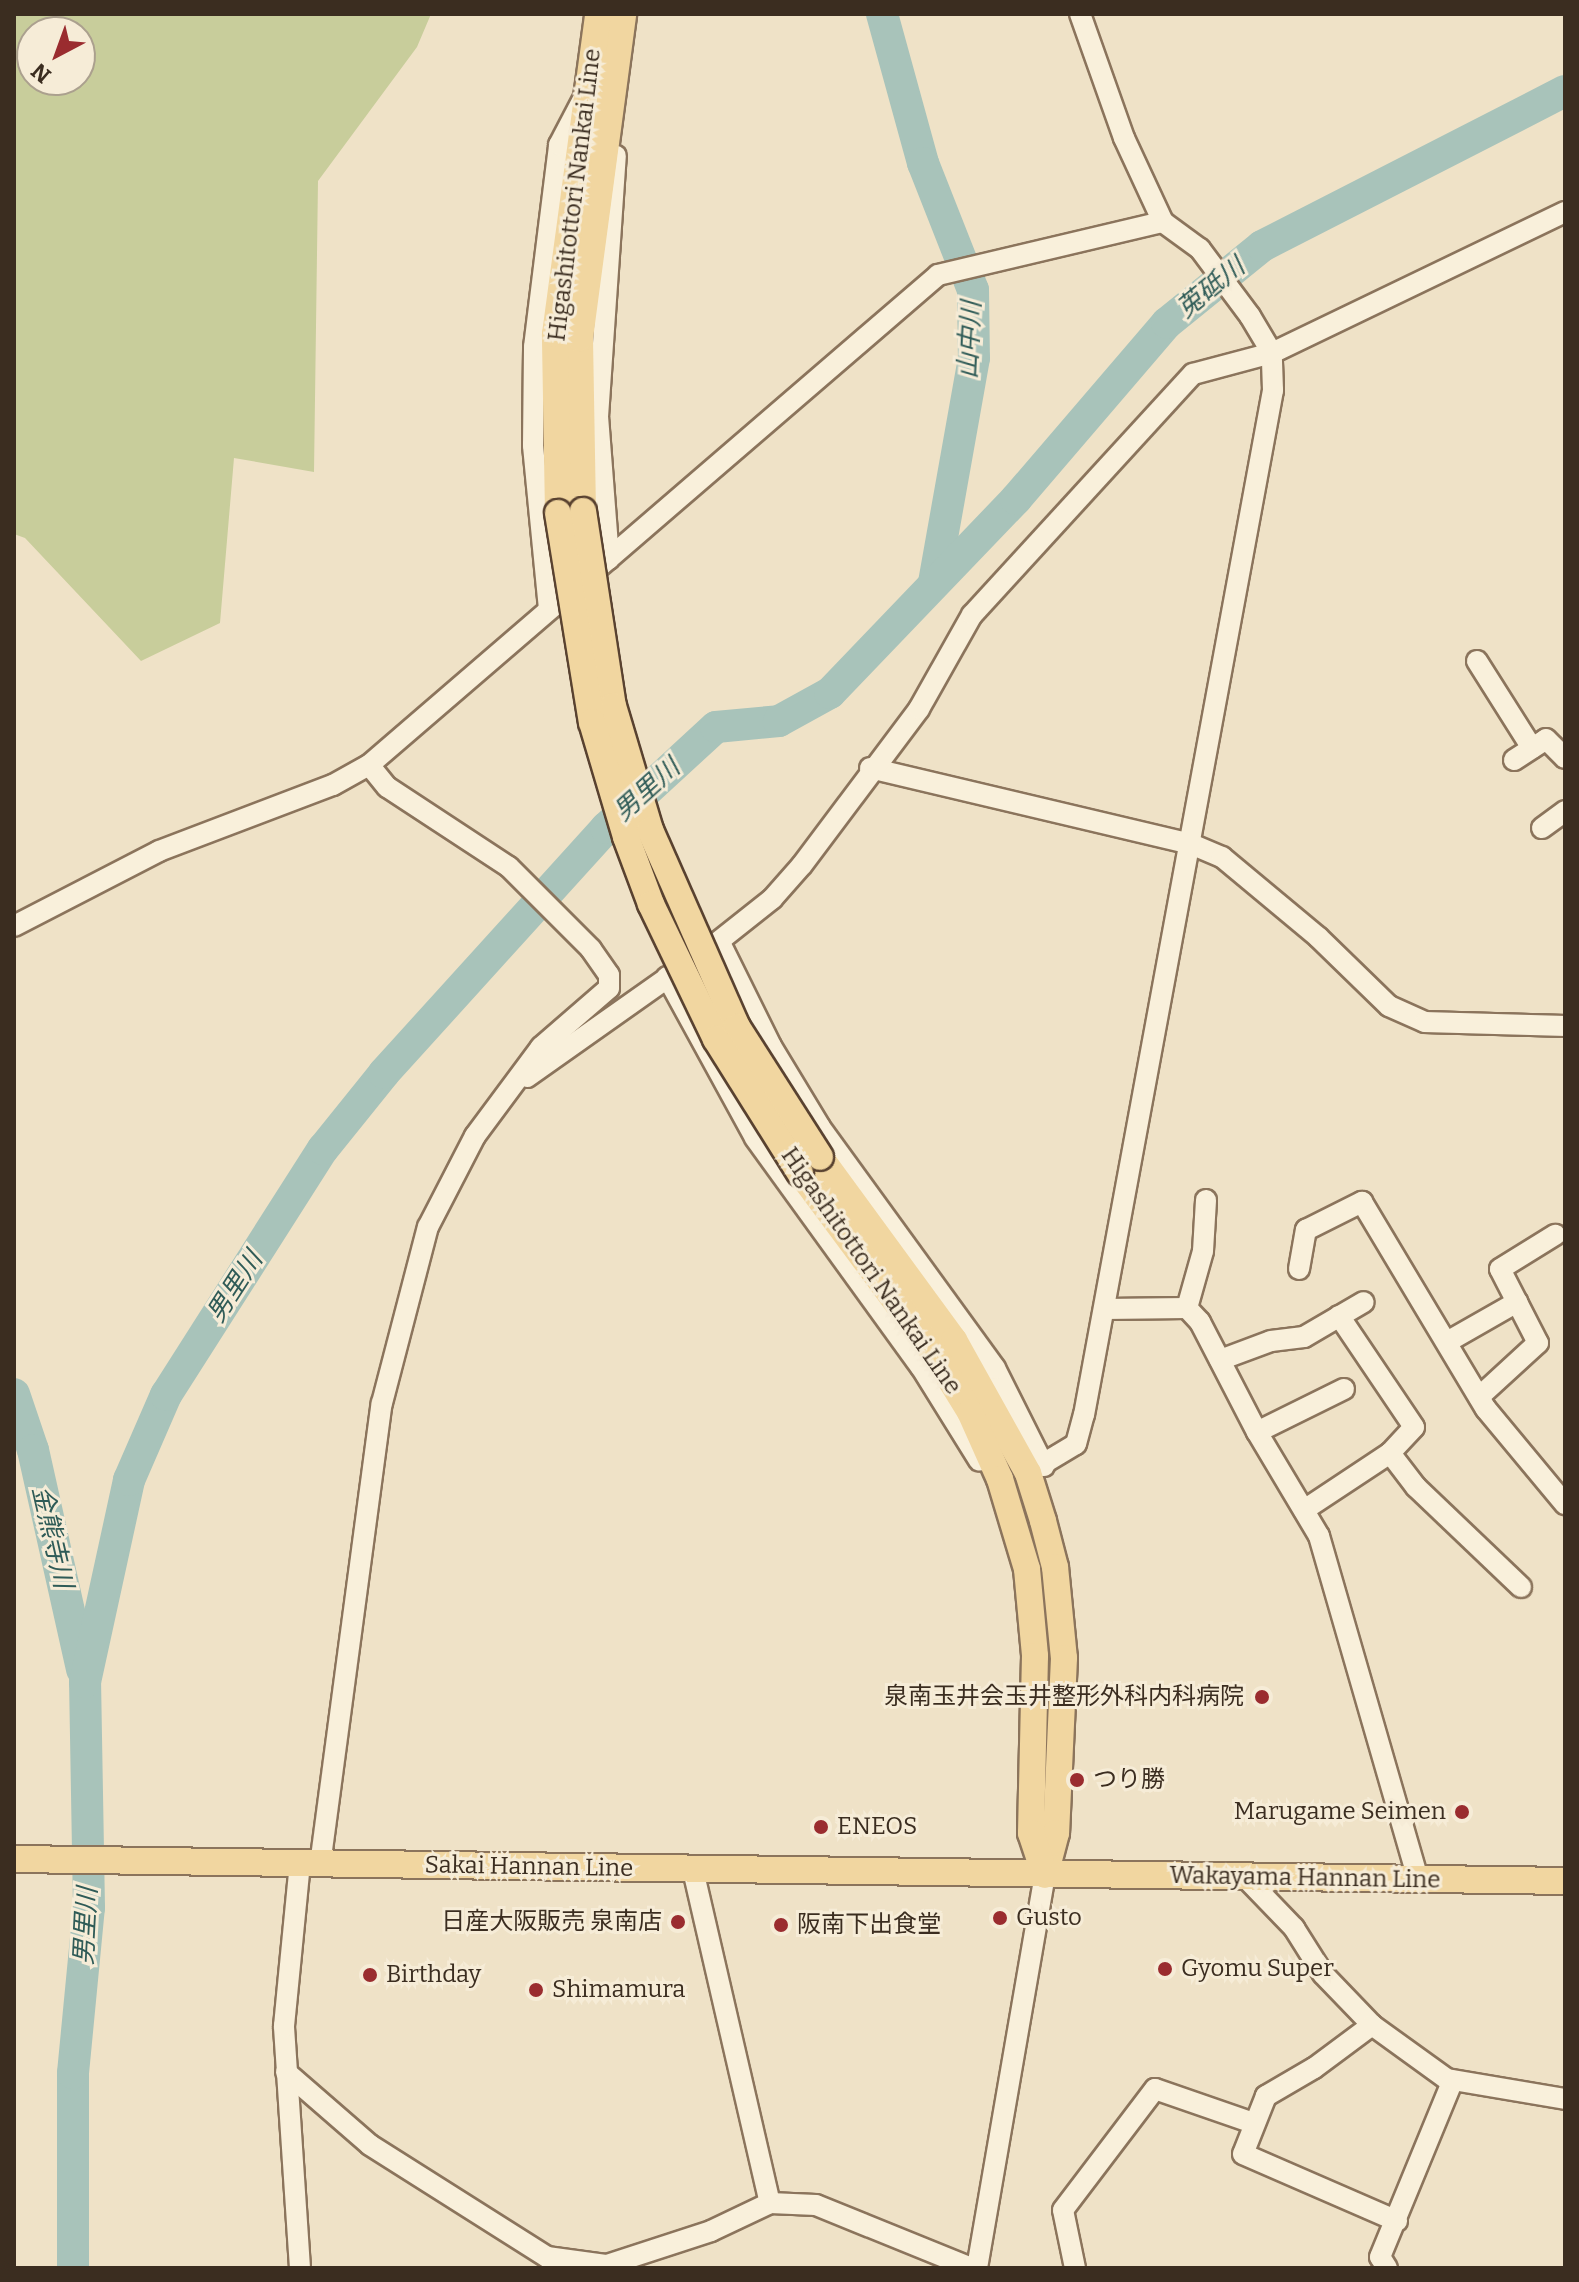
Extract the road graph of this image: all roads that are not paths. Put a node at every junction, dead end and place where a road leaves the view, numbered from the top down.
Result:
1 (598, 14) edge
2 (623, 14) edge
3 (1080, 14) edge
4 (617, 68) junction
5 (587, 91) junction
6 (1565, 212) edge
7 (1163, 222) junction
8 (1272, 353) junction
9 (571, 512) junction
10 (609, 559) junction
11 (549, 609) junction
12 (1477, 661) dead end
13 (1532, 748) junction
14 (1565, 758) edge
15 (1514, 760) dead end
16 (369, 765) junction
17 (870, 768) junction
18 (1565, 811) edge
19 (1542, 828) dead end
20 (1191, 844) junction
21 (14, 926) edge
22 (719, 941) junction
23 (667, 977) junction
24 (1565, 1026) edge
25 (514, 1087) junction
26 (810, 1165) junction
27 (1206, 1200) dead end
28 (1555, 1235) dead end
29 (1299, 1269) dead end
30 (1364, 1302) dead end
31 (1517, 1302) junction
32 (1187, 1308) junction
33 (1105, 1309) junction
34 (1339, 1316) junction
35 (1447, 1342) junction
36 (1220, 1360) junction
37 (1344, 1389) dead end
38 (1479, 1397) junction
39 (1257, 1432) junction
40 (1390, 1453) junction
41 (1036, 1470) junction
42 (1565, 1504) edge
43 (1304, 1510) junction
44 (1012, 1520) junction
45 (1521, 1587) dead end
46 (14, 1859) edge
47 (301, 1864) junction
48 (693, 1870) junction
49 (1045, 1875) junction
50 (1245, 1877) junction
51 (1418, 1879) junction
52 (1565, 1881) edge
53 (1372, 2025) junction
54 (286, 2072) junction
55 (1453, 2080) junction
56 (1565, 2099) edge
57 (1253, 2123) junction
58 (770, 2203) junction
59 (1397, 2221) junction
60 (300, 2268) edge
61 (974, 2268) edge
62 (1075, 2268) edge
63 (1387, 2268) edge

1 - 5 main road, Higashitottori Nankai Line
2 - 4 main road, Higashitottori Nankai Line
3 - 7 street
4 - 9 main road, Higashitottori Nankai Line
4 - 10 street
5 - 9 main road, Higashitottori Nankai Line
5 - 11 street
6 - 8 street
7 - 8 street
7 - 10 street
8 - 17 street
8 - 20 street
9 - 26 main road, Higashitottori Nankai Line, bridge
10 - 11 street
11 - 16 street
12 - 13 street
13 - 14 street
13 - 15 street
16 - 21 street
16 - 25 street
17 - 20 street
17 - 22 street
18 - 19 street
20 - 24 street
20 - 33 street
22 - 23 street
22 - 41 street
23 - 25 street
23 - 44 street
25 - 47 street
26 - 41 main road, Higashitottori Nankai Line
26 - 44 main road, Higashitottori Nankai Line
27 - 32 street
28 - 31 street
29 - 35 street
30 - 34 street
31 - 35 street
31 - 38 street
32 - 33 street
32 - 36 street
33 - 41 street
34 - 36 street
34 - 40 street
35 - 38 street
36 - 39 street
37 - 39 street
38 - 42 street
39 - 43 street
40 - 43 street
40 - 45 street
41 - 49 main road, Higashitottori Nankai Line
43 - 51 street
44 - 49 main road, Higashitottori Nankai Line
46 - 47 main road, Sakai Hannan Line
47 - 48 main road, Sakai Hannan Line
47 - 54 street
48 - 49 main road, Sakai Hannan Line
48 - 58 street
49 - 50 main road, Wakayama Hannan Line
49 - 61 street
50 - 51 main road, Wakayama Hannan Line
50 - 53 street
51 - 52 main road, Wakayama Hannan Line
53 - 55 street
53 - 57 street
54 - 58 street
54 - 60 street
55 - 56 street
55 - 59 street
57 - 59 street
57 - 62 street
58 - 61 street
59 - 63 street

